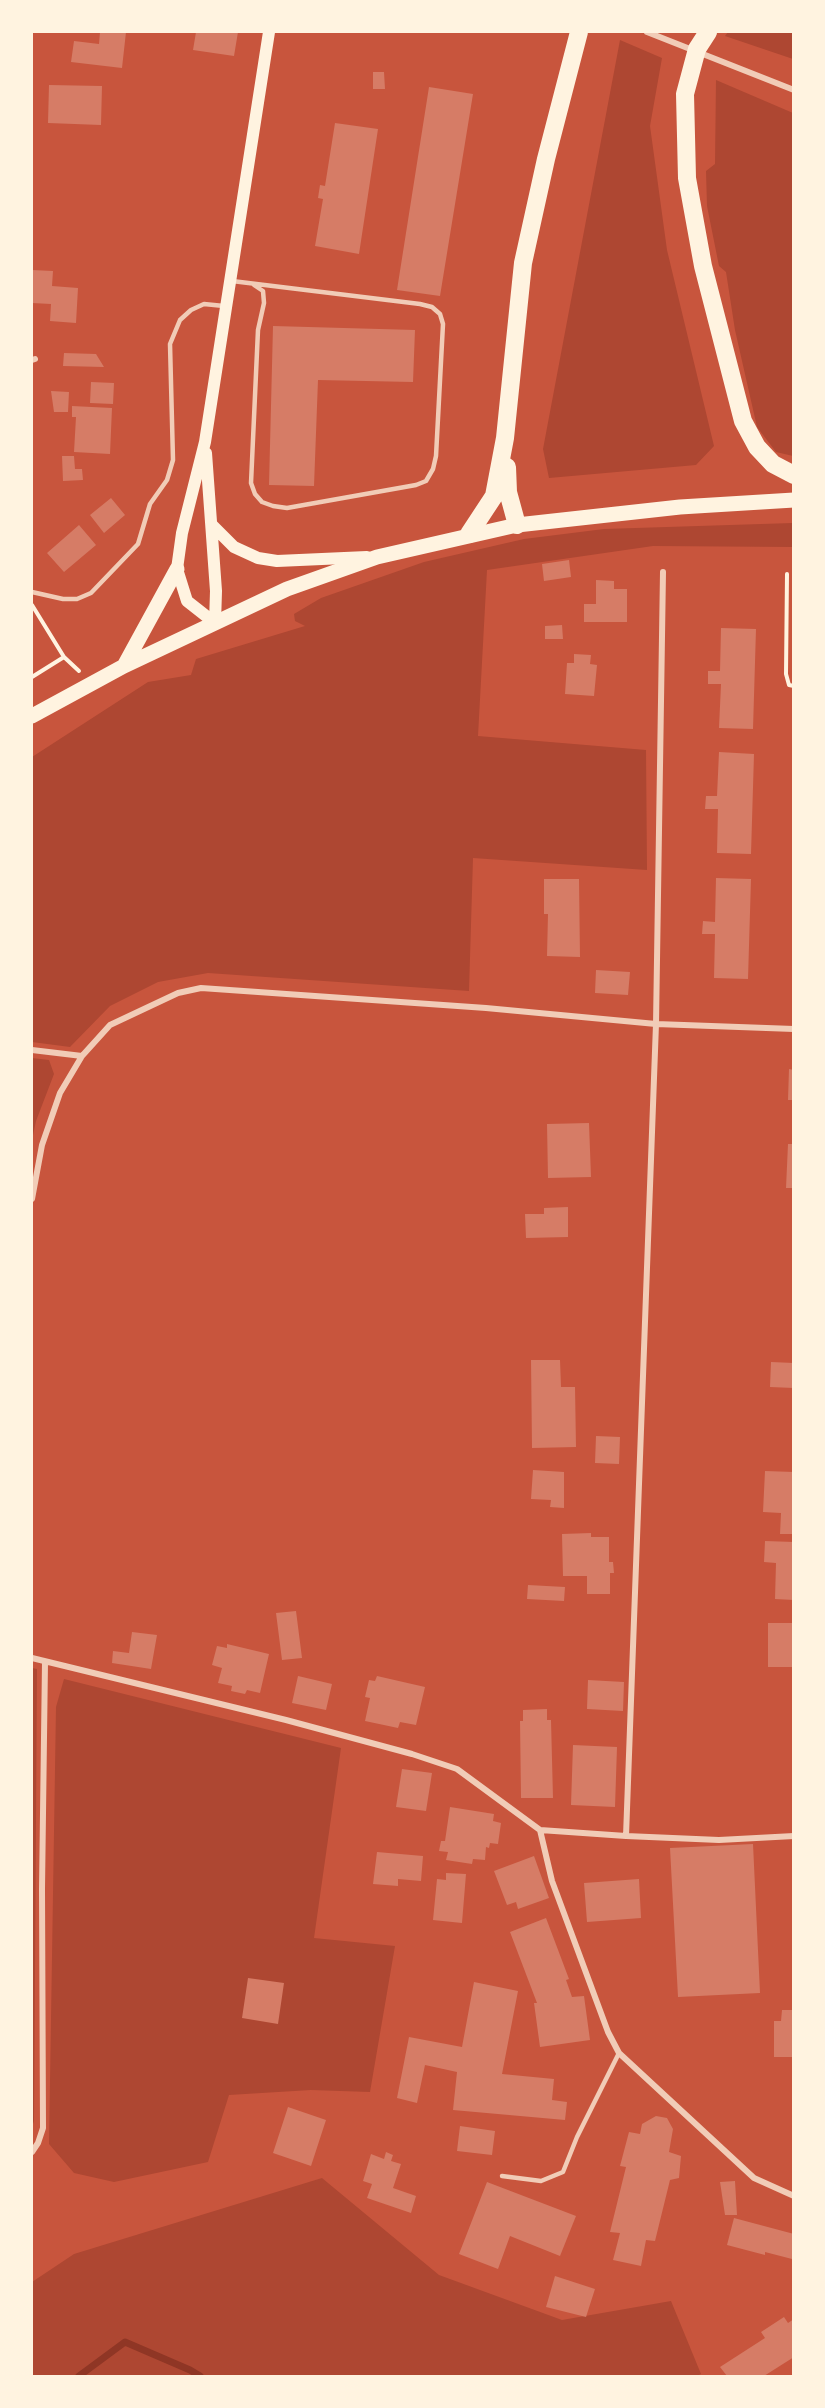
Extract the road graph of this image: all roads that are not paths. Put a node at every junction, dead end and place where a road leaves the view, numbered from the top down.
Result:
1 (269, 32) edge
2 (579, 32) edge
3 (647, 32) edge
4 (708, 32) edge
5 (794, 90) edge
6 (230, 281) junction
7 (254, 285) junction
8 (226, 306) junction
9 (505, 438) junction
10 (205, 442) junction
11 (794, 475) edge
12 (794, 500) edge
13 (212, 525) junction
14 (517, 525) junction
15 (469, 534) junction
16 (377, 557) junction
17 (177, 568) junction
18 (663, 572) dead end
19 (32, 592) edge
20 (215, 623) junction
21 (124, 666) junction
22 (32, 716) edge
23 (656, 1024) junction
24 (794, 1029) edge
25 (32, 1050) edge
26 (82, 1056) junction
27 (32, 1199) edge
28 (32, 1658) edge
29 (45, 1662) junction
30 (540, 1830) junction
31 (626, 1836) junction
32 (794, 1836) edge
33 (619, 2054) junction
34 (32, 2152) edge
35 (502, 2176) dead end
36 (794, 2196) edge

1 - 6 main road
2 - 9 highway
3 - 5 street
4 - 11 highway
6 - 7 lane
6 - 8 main road
7 - 7 lane
8 - 10 main road
8 - 19 lane
9 - 14 highway
9 - 15 highway
10 - 13 main road
10 - 17 main road
12 - 14 main road
13 - 16 main road
13 - 20 main road
14 - 15 main road
15 - 16 main road
16 - 20 main road
17 - 20 main road
17 - 21 main road
18 - 23 street
20 - 21 main road
21 - 22 main road
23 - 24 street
23 - 26 street
23 - 31 street
25 - 26 street
26 - 27 street
28 - 29 street
29 - 30 street
29 - 34 street
30 - 31 street
30 - 33 street
31 - 32 street
33 - 35 lane
33 - 36 street

